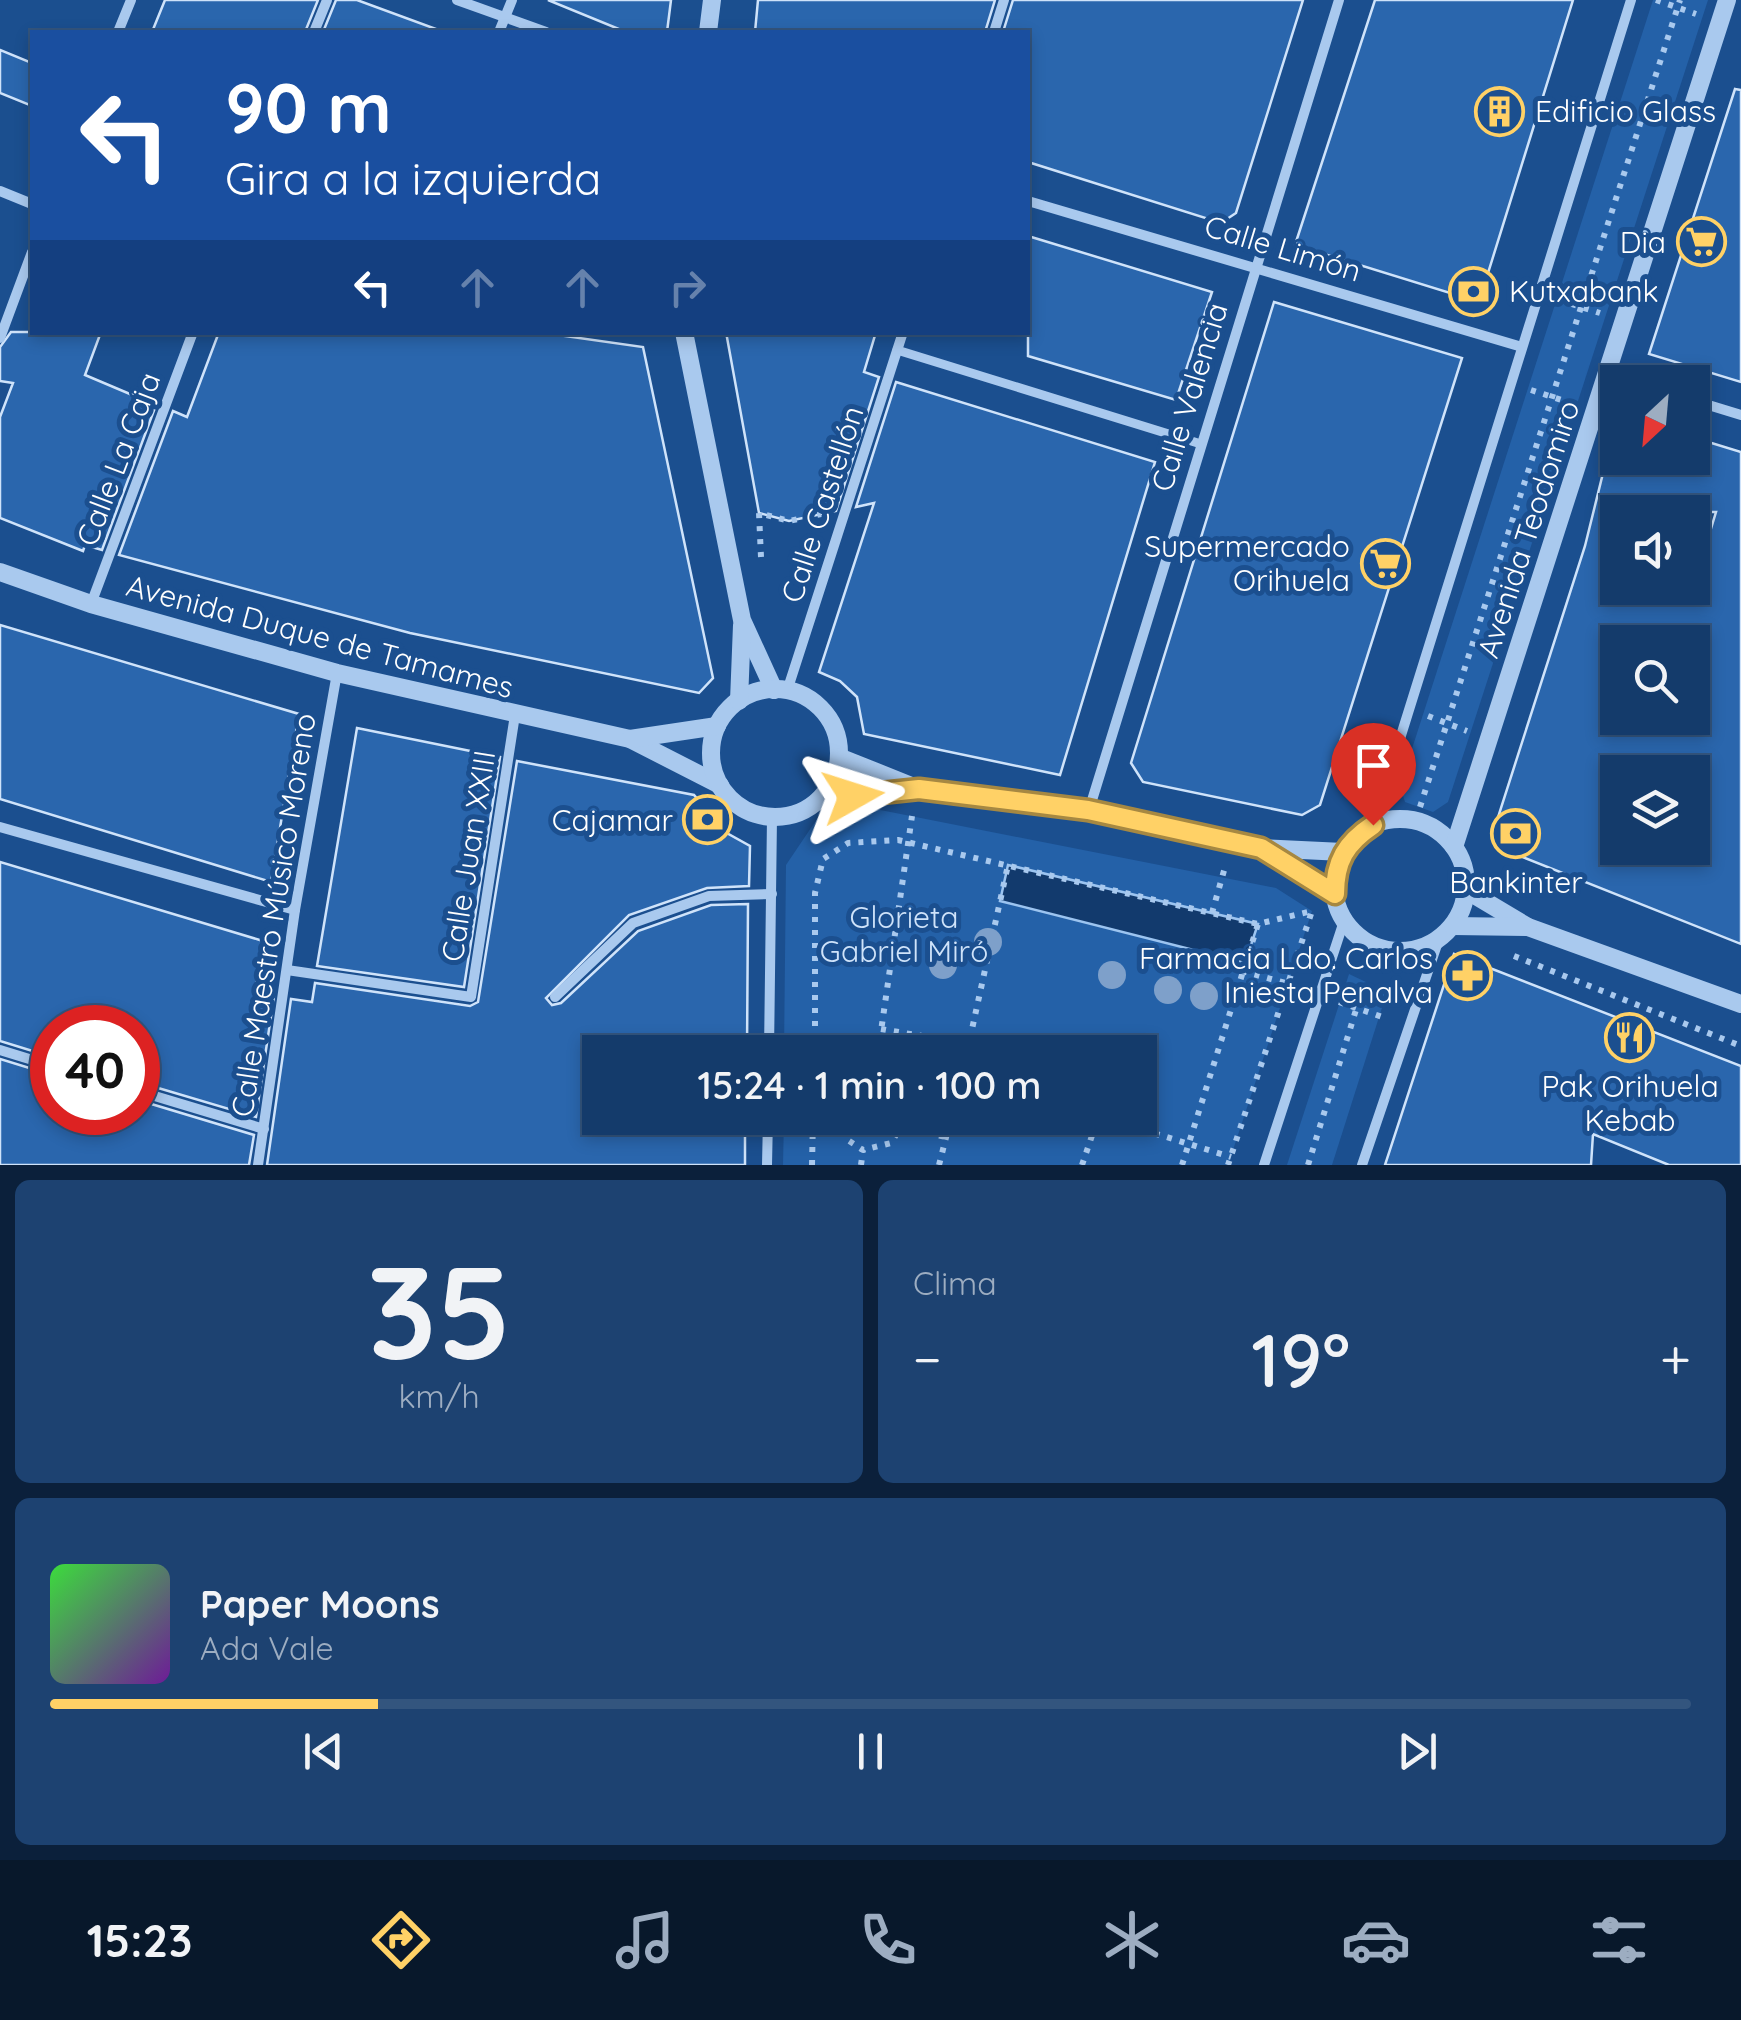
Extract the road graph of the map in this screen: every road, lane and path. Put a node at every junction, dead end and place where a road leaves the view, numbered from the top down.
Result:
1 (131, 0) edge
2 (327, 0) edge
3 (457, 0) edge
4 (512, 0) edge
5 (712, 0) edge
6 (1004, 0) edge
7 (1340, 0) edge
8 (1632, 0) edge
9 (1656, 0) edge
10 (1680, 0) edge
11 (1728, 0) edge
12 (1677, 10) junction
13 (505, 18) junction
14 (1722, 19) junction
15 (119, 30) edge
16 (315, 30) edge
17 (499, 30) edge
18 (540, 30) edge
19 (708, 30) edge
20 (995, 30) edge
21 (0, 192) edge
22 (1030, 202) edge
23 (30, 203) edge
24 (30, 257) edge
25 (1256, 266) junction
26 (1538, 294) junction
27 (1580, 306) junction
28 (1624, 321) junction
29 (192, 335) edge
30 (685, 335) edge
31 (902, 335) edge
32 (0, 338) edge
33 (1522, 347) junction
34 (897, 350) junction
35 (1609, 365) edge
36 (1511, 384) junction
37 (1550, 396) junction
38 (1600, 396) edge
39 (1710, 406) edge
40 (1596, 411) junction
41 (1741, 415) edge
42 (1201, 444) junction
43 (815, 532) dead end
44 (761, 564) dead end
45 (0, 572) edge
46 (91, 604) junction
47 (742, 620) junction
48 (337, 674) junction
49 (781, 690) junction
50 (739, 701) junction
51 (1407, 710) junction
52 (515, 715) junction
53 (1447, 721) junction
54 (717, 726) junction
55 (1470, 732) dead end
56 (630, 739) junction
57 (839, 757) junction
58 (720, 786) junction
59 (919, 789) junction
60 (820, 800) junction
61 (1420, 806) dead end
62 (1088, 810) junction
63 (772, 817) junction
64 (1373, 825) junction
65 (0, 827) edge
66 (906, 842) junction
67 (1233, 842) junction
68 (1454, 847) junction
69 (1261, 848) junction
70 (1343, 852) junction
71 (1008, 865) junction
72 (1466, 890) junction
73 (772, 894) junction
74 (1335, 894) junction
75 (295, 910) junction
76 (1212, 913) junction
77 (1344, 921) junction
78 (1258, 924) junction
79 (1453, 926) junction
80 (1528, 926) junction
81 (1438, 939) junction
82 (1503, 952) dead end
83 (286, 970) junction
84 (1242, 971) junction
85 (1288, 983) junction
86 (1364, 984) dead end
87 (1320, 993) junction
88 (554, 997) dead end
89 (1741, 1004) edge
90 (1356, 1010) junction
91 (1408, 1025) junction
92 (882, 1029) junction
93 (769, 1035) edge
94 (814, 1035) edge
95 (881, 1035) edge
96 (909, 1035) edge
97 (971, 1035) edge
98 (1741, 1046) edge
99 (0, 1050) edge
100 (30, 1059) edge
101 (160, 1098) edge
102 (264, 1129) junction
103 (768, 1135) edge
104 (813, 1135) edge
105 (844, 1135) edge
106 (891, 1135) edge
107 (940, 1135) edge
108 (1095, 1135) edge
109 (1157, 1135) edge
110 (946, 1137) joint
111 (1188, 1144) junction
112 (863, 1150) junction
113 (1230, 1161) edge
114 (258, 1165) edge
115 (767, 1165) edge
116 (812, 1165) edge
117 (861, 1165) edge
118 (939, 1165) edge
119 (1082, 1165) edge
120 (1182, 1165) edge
121 (1264, 1165) edge
122 (1308, 1165) edge
123 (1362, 1165) edge

1 - 15 street
2 - 16 street
3 - 13 street
4 - 13 street
5 - 19 street
6 - 20 street
7 - 25 street, Calle Valencia
8 - 26 street, Avenida Teodomiro
9 - 12 path
10 - 12 path
11 - 14 street, Avenida Teodomiro
12 - 14 path
12 - 27 path
13 - 17 street
13 - 18 street
14 - 28 street, Avenida Teodomiro
21 - 23 street
22 - 25 street, Calle Limón
24 - 32 street
25 - 33 street, Calle Limón
25 - 42 street, Calle Valencia
26 - 27 path
26 - 33 street, Avenida Teodomiro
27 - 28 path
27 - 37 path
28 - 35 street, Avenida Teodomiro
29 - 46 street, Calle La Caja
30 - 47 street
31 - 34 street, Calle Castellón
33 - 36 street, Avenida Teodomiro
34 - 42 street
34 - 49 street, Calle Castellón
36 - 37 path
36 - 51 street, Avenida Teodomiro
37 - 40 path
37 - 53 path
38 - 40 street, Avenida Teodomiro
39 - 41 street
40 - 68 street, Avenida Teodomiro
42 - 62 street, Calle Valencia
43 - 44 path
45 - 46 street, Avenida Duque de Tamames
46 - 48 street, Avenida Duque de Tamames
47 - 49 street
47 - 50 street
48 - 52 street, Avenida Duque de Tamames
48 - 75 street, Calle Maestro Músico Moreno
49 - 50 street
49 - 57 street
50 - 54 street
51 - 53 path
51 - 64 street, Avenida Teodomiro
52 - 56 street, Avenida Duque de Tamames
52 - 83 street, Calle Juan XXIII
53 - 55 path
53 - 61 path
54 - 56 street, Avenida Duque de Tamames
54 - 58 street
56 - 58 street, Avenida Duque de Tamames
57 - 59 street
57 - 60 street
58 - 63 street
59 - 60 street
59 - 62 street
60 - 63 street
62 - 67 street
63 - 73 street
64 - 68 street
64 - 70 street
65 - 75 street
66 - 71 path
66 - 92 path
66 - 94 path
67 - 69 street
67 - 76 path
68 - 72 street
69 - 70 street
69 - 74 street
70 - 74 street
71 - 76 path
71 - 97 path
72 - 79 street
72 - 80 street
73 - 88 street
73 - 93 street
74 - 77 street
75 - 83 street, Calle Maestro Músico Moreno
76 - 78 path
77 - 81 street
77 - 87 street
78 - 84 path
78 - 85 path
79 - 80 street
79 - 81 street
80 - 89 street
81 - 91 street
82 - 98 path
83 - 102 street, Calle Maestro Músico Moreno
84 - 85 path
84 - 111 path
85 - 87 path
85 - 113 path
86 - 90 path
87 - 90 path
87 - 121 street
90 - 91 path
90 - 122 path
91 - 123 street
92 - 95 path
92 - 96 path
99 - 100 street
101 - 102 street
102 - 114 street, Calle Maestro Músico Moreno
103 - 115 street
104 - 116 path
105 - 112 path
106 - 112 path
107 - 110 path
108 - 119 path
109 - 111 path
110 - 118 path
111 - 113 path
111 - 120 path
112 - 117 path

